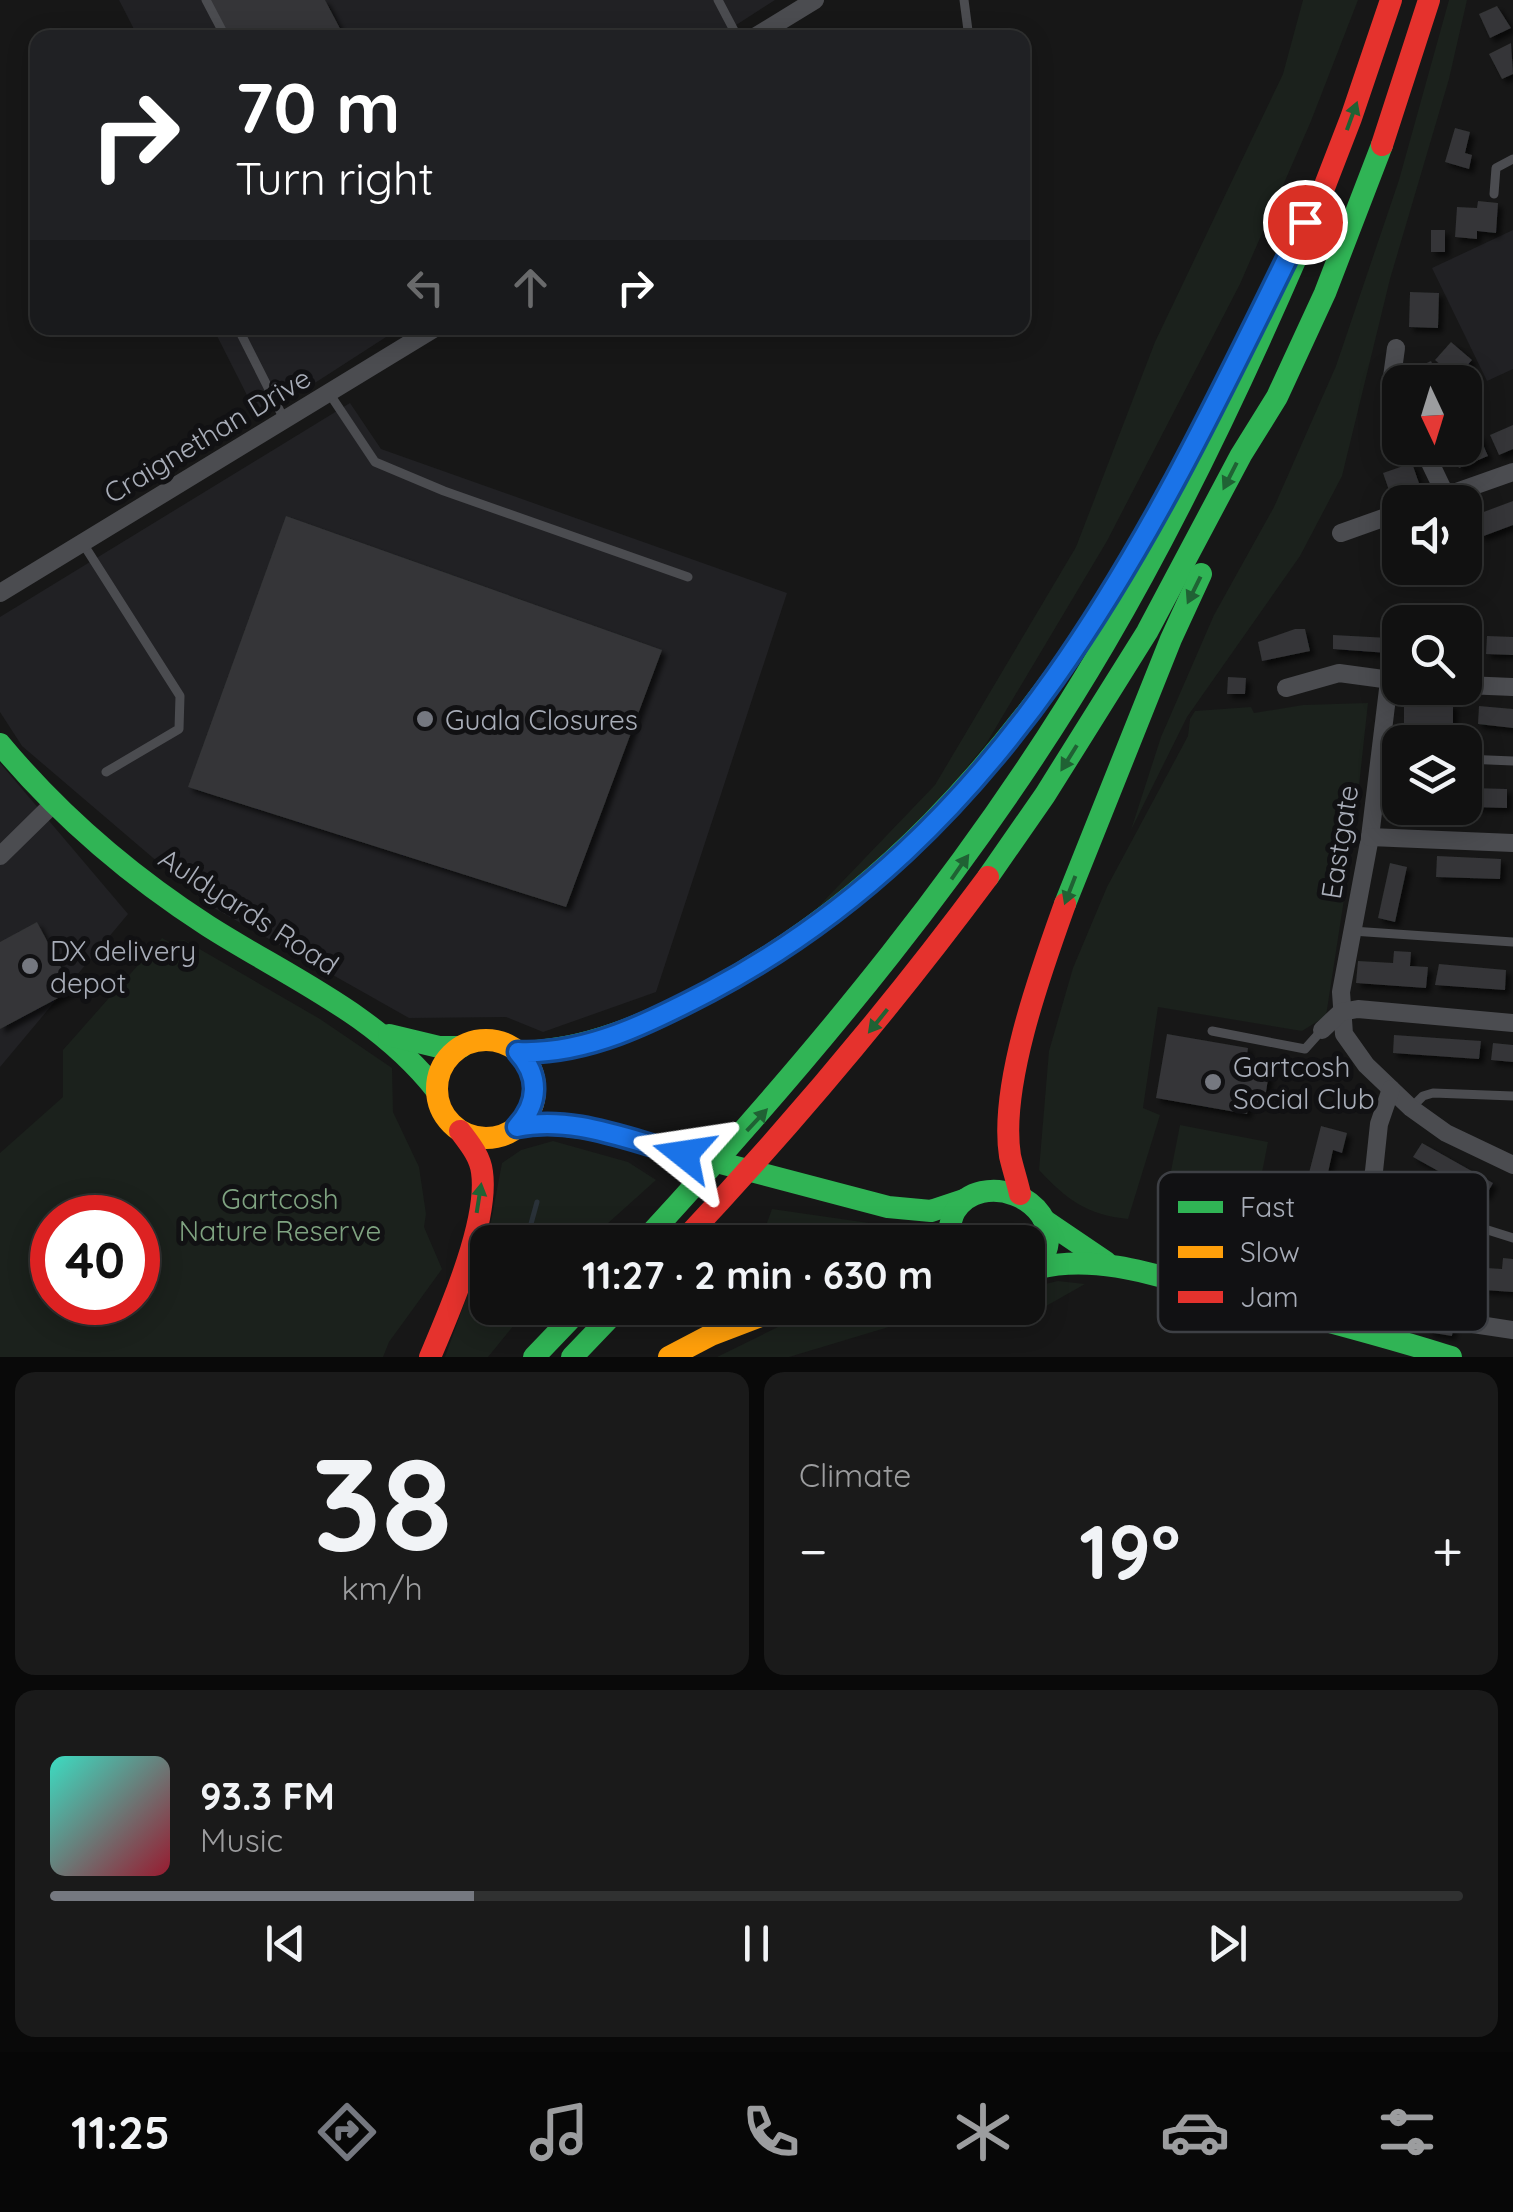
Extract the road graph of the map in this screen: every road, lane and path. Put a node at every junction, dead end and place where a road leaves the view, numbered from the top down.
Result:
1 (206, 0) edge
2 (718, 0) edge
3 (813, 0) edge
4 (964, 0) edge
5 (1391, 0) edge
6 (1429, 0) edge
7 (222, 30) edge
8 (734, 30) edge
9 (766, 30) edge
10 (969, 30) edge
11 (1338, 155) junction
12 (1513, 159) edge
13 (1494, 194) dead end
14 (1346, 245) junction
15 (242, 335) edge
16 (424, 335) edge
17 (1396, 348) dead end
18 (1394, 365) edge
19 (329, 393) junction
20 (285, 421) junction
21 (1513, 472) edge
22 (1476, 485) edge
23 (1382, 518) edge
24 (1341, 532) dead end
25 (82, 542) junction
26 (688, 577) dead end
27 (2, 590) edge
28 (1382, 679) edge
29 (1482, 686) edge
30 (1513, 687) edge
31 (1286, 688) dead end
32 (1390, 705) edge
33 (0, 744) edge
34 (1482, 760) edge
35 (1513, 761) edge
36 (106, 772) dead end
37 (52, 805) junction
38 (1370, 838) junction
39 (1513, 843) edge
40 (0, 856) edge
41 (1352, 931) junction
42 (1513, 942) edge
43 (1342, 1012) junction
44 (1513, 1024) edge
45 (1322, 1030) joint
46 (1212, 1031) dead end
47 (389, 1035) junction
48 (461, 1046) junction
49 (525, 1062) junction
50 (1391, 1089) junction
51 (437, 1092) junction
52 (1513, 1096) edge
53 (1411, 1108) junction
54 (517, 1127) junction
55 (591, 1129) junction
56 (460, 1131) junction
57 (1513, 1166) edge
58 (1372, 1172) edge
59 (1020, 1194) junction
60 (964, 1200) junction
61 (888, 1207) junction
62 (1044, 1220) junction
63 (659, 1225) edge
64 (698, 1225) edge
65 (926, 1225) edge
66 (949, 1225) edge
67 (1044, 1225) edge
68 (1488, 1230) edge
69 (1513, 1238) edge
70 (1111, 1265) junction
71 (1045, 1268) edge
72 (1158, 1277) edge
73 (565, 1325) edge
74 (603, 1325) edge
75 (738, 1325) edge
76 (1488, 1326) edge
77 (1513, 1330) edge
78 (1370, 1332) edge
79 (430, 1357) edge
80 (534, 1357) edge
81 (572, 1357) edge
82 (668, 1357) edge
83 (1450, 1357) edge

1 - 7 lane
2 - 8 lane
3 - 9 street
4 - 10 lane
11 -> 5 main road
6 - 14 main road
11 - 49 main road
63 -> 11 main road
12 - 13 lane
14 -> 59 main road
14 -> 64 main road
15 - 20 lane
16 - 19 street, Craignethan Drive
17 - 18 street
19 - 20 street, Craignethan Drive
19 - 26 lane
20 - 25 street, Craignethan Drive
21 - 22 street
23 - 24 street
25 - 27 street, Craignethan Drive
25 - 36 lane
28 - 31 street
29 - 30 street
32 - 38 street, Eastgate
33 - 37 main road, Auldyards Road
34 - 35 lane
37 - 40 street
37 - 47 main road, Auldyards Road
38 - 39 street
38 - 41 street, Eastgate
41 - 42 lane
41 - 43 street, Eastgate
43 - 44 street
43 - 45 street
43 - 50 street
45 - 46 lane
47 - 48 main road, Auldyards Road
47 - 51 main road, Auldyards Road
48 - 49 main road
48 - 51 main road
49 - 54 main road
49 - 55 main road
50 - 53 street
50 - 58 street
51 - 56 main road
52 - 53 lane
53 - 57 street
54 - 55 main road
54 - 56 main road
55 - 61 main road
79 -> 56 main road
59 - 60 main road
59 - 62 main road
60 - 61 main road
60 - 66 main road
61 - 65 main road
62 - 67 main road
62 - 70 main road
68 - 69 lane
70 - 71 main road
70 - 72 main road
73 - 80 main road
74 - 81 main road
75 - 82 main road
76 - 77 street
78 - 83 main road

